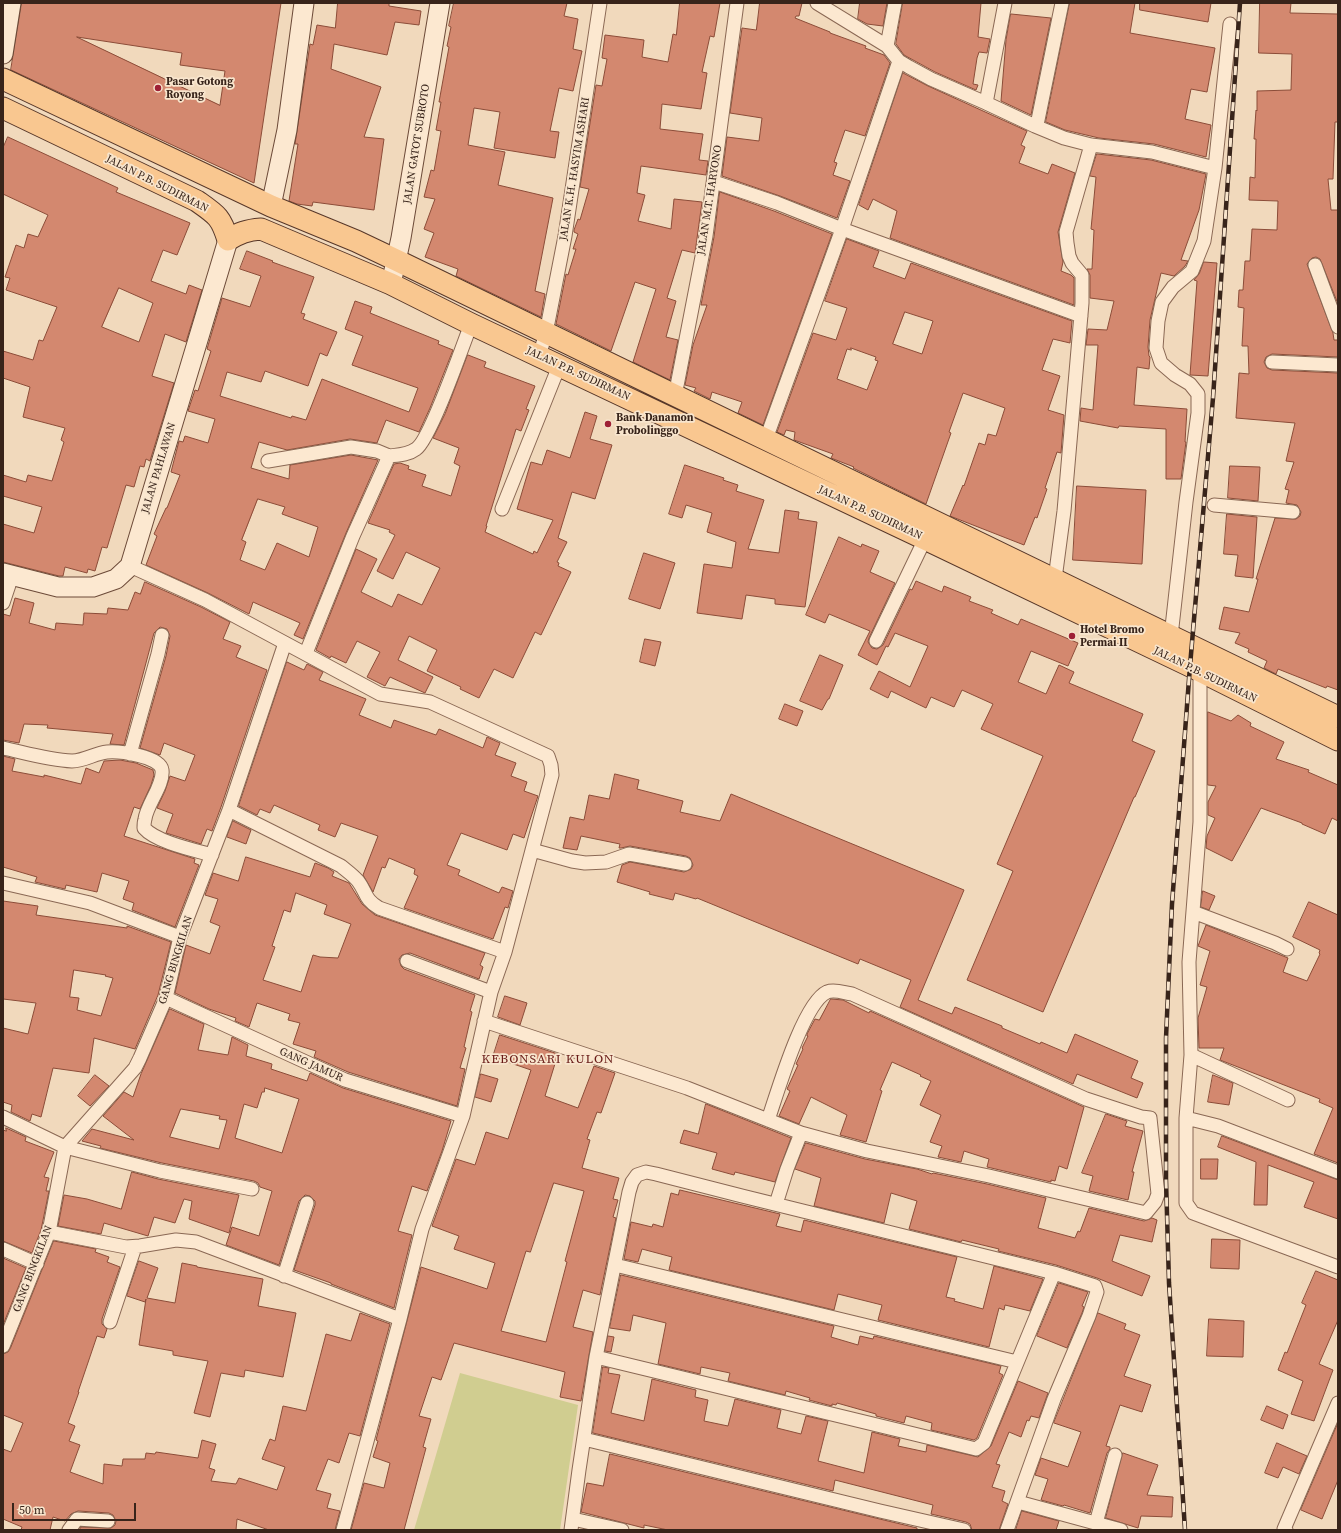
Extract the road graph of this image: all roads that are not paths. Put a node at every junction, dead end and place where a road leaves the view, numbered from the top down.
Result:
1 (11, 3) edge
2 (304, 3) edge
3 (440, 3) edge
4 (600, 3) edge
5 (737, 3) edge
6 (817, 3) edge
7 (895, 3) edge
8 (1005, 3) edge
9 (1062, 3) edge
10 (1230, 24) dead end
11 (887, 46) junction
12 (3, 54) edge
13 (899, 61) junction
14 (3, 79) edge
15 (986, 103) junction
16 (3, 108) edge
17 (1035, 126) junction
18 (1091, 145) junction
19 (1215, 168) junction
20 (714, 182) junction
21 (271, 206) junction
22 (842, 228) junction
23 (228, 240) junction
24 (396, 260) junction
25 (1315, 265) dead end
26 (391, 284) junction
27 (1081, 316) junction
28 (471, 324) junction
29 (1338, 328) edge
30 (546, 333) junction
31 (539, 356) junction
32 (1272, 362) dead end
33 (1338, 365) edge
34 (560, 366) junction
35 (675, 396) junction
36 (766, 439) junction
37 (389, 456) junction
38 (268, 460) dead end
39 (1214, 505) dead end
40 (502, 509) dead end
41 (1293, 512) dead end
42 (925, 539) junction
43 (130, 566) junction
44 (8, 575) edge
45 (1055, 579) junction
46 (3, 602) edge
47 (162, 635) dead end
48 (1171, 636) junction
49 (876, 642) dead end
50 (285, 643) junction
51 (306, 653) junction
52 (1200, 672) junction
53 (1338, 717) edge
54 (1338, 740) edge
55 (3, 748) edge
56 (130, 754) junction
57 (229, 810) junction
58 (532, 850) junction
59 (212, 855) junction
60 (685, 864) dead end
61 (3, 883) edge
62 (1193, 912) junction
63 (180, 937) junction
64 (1287, 949) dead end
65 (505, 952) junction
66 (407, 961) dead end
67 (491, 992) junction
68 (166, 998) junction
69 (484, 1021) junction
70 (1191, 1056) junction
71 (1288, 1100) dead end
72 (462, 1116) junction
73 (3, 1117) edge
74 (1186, 1118) junction
75 (768, 1120) junction
76 (801, 1134) junction
77 (65, 1147) junction
78 (1338, 1172) edge
79 (252, 1189) dead end
80 (307, 1203) dead end
81 (776, 1204) junction
82 (49, 1232) junction
83 (135, 1247) junction
84 (3, 1249) edge
85 (37, 1264) junction
86 (615, 1265) junction
87 (1338, 1268) edge
88 (1054, 1273) junction
89 (284, 1276) junction
90 (400, 1319) junction
91 (110, 1322) dead end
92 (3, 1346) edge
93 (596, 1357) junction
94 (1017, 1362) junction
95 (1338, 1404) edge
96 (584, 1439) junction
97 (1115, 1455) dead end
98 (1018, 1502) junction
99 (108, 1521) dead end
100 (1096, 1522) junction
101 (572, 1524) edge
102 (69, 1530) edge
103 (343, 1530) edge
104 (622, 1530) edge
105 (964, 1530) edge
106 (1008, 1530) edge
107 (1121, 1530) edge
108 (1285, 1530) edge

1 - 12 main road
2 - 21 main road
3 - 24 main road, JALAN GATOT SUBROTO
4 - 30 street, JALAN K.H. HASYIM ASHARI
5 - 20 street, JALAN M.T. HARYONO
6 - 11 street
7 - 11 street
8 - 15 street
9 - 17 street
10 - 19 street
11 - 13 street
13 - 15 street
13 - 22 street
14 - 21 main road, JALAN P.B. SUDIRMAN
15 - 17 street
16 - 23 main road, JALAN P.B. SUDIRMAN
17 - 18 street
18 - 19 street
18 - 27 street
19 - 48 street
20 - 22 street
20 - 35 street, JALAN M.T. HARYONO
21 - 24 main road, JALAN P.B. SUDIRMAN
22 - 27 street
22 - 36 street
23 - 26 main road, JALAN P.B. SUDIRMAN
23 - 43 main road, JALAN PAHLAWAN
24 - 26 main road, JALAN GATOT SUBROTO
24 - 30 main road, JALAN P.B. SUDIRMAN
25 - 29 street
26 - 28 main road, JALAN P.B. SUDIRMAN
27 - 45 street
28 - 31 main road, JALAN P.B. SUDIRMAN
28 - 37 street
30 - 31 street, JALAN K.H. HASYIM ASHARI
30 - 35 main road, JALAN P.B. SUDIRMAN
31 - 34 main road, JALAN P.B. SUDIRMAN
32 - 33 street
34 - 40 street
34 - 42 main road, JALAN P.B. SUDIRMAN
35 - 36 main road, JALAN P.B. SUDIRMAN
36 - 45 main road, JALAN P.B. SUDIRMAN
37 - 38 street
37 - 51 street
39 - 41 street
42 - 49 street
42 - 52 main road, JALAN P.B. SUDIRMAN
43 - 44 main road
43 - 50 street
44 - 46 street
45 - 48 main road, JALAN P.B. SUDIRMAN
47 - 56 street
48 - 53 main road, JALAN P.B. SUDIRMAN
50 - 51 street
50 - 57 street, GANG BINGKILAN
51 - 58 street
52 - 54 main road, JALAN P.B. SUDIRMAN
52 - 62 street
55 - 56 street
56 - 59 street
57 - 59 street, GANG BINGKILAN
57 - 65 street
58 - 60 street
58 - 65 street
59 - 63 street, GANG BINGKILAN
61 - 63 street
62 - 64 street
62 - 70 street
63 - 68 street, GANG BINGKILAN
65 - 67 street
66 - 67 street
67 - 69 street
68 - 72 street, GANG JAMUR
68 - 77 street, GANG BINGKILAN
69 - 72 street
69 - 75 street
70 - 71 street
70 - 74 street
72 - 90 street
73 - 77 street
74 - 78 street
74 - 87 street
75 - 76 street
75 - 76 street
76 - 81 street
77 - 79 street
77 - 82 street, GANG BINGKILAN
80 - 89 street
81 - 86 street
81 - 88 street
82 - 83 street
82 - 85 street, GANG BINGKILAN
83 - 89 street
83 - 91 street
84 - 85 street
85 - 92 street, GANG BINGKILAN
86 - 93 street
86 - 94 street
88 - 94 street
88 - 98 street
89 - 90 street
90 - 103 street
93 - 94 street
93 - 96 street
95 - 108 street
96 - 101 street
96 - 105 street
97 - 100 street
98 - 100 street
98 - 106 street
99 - 102 street
100 - 107 street
101 - 104 street

